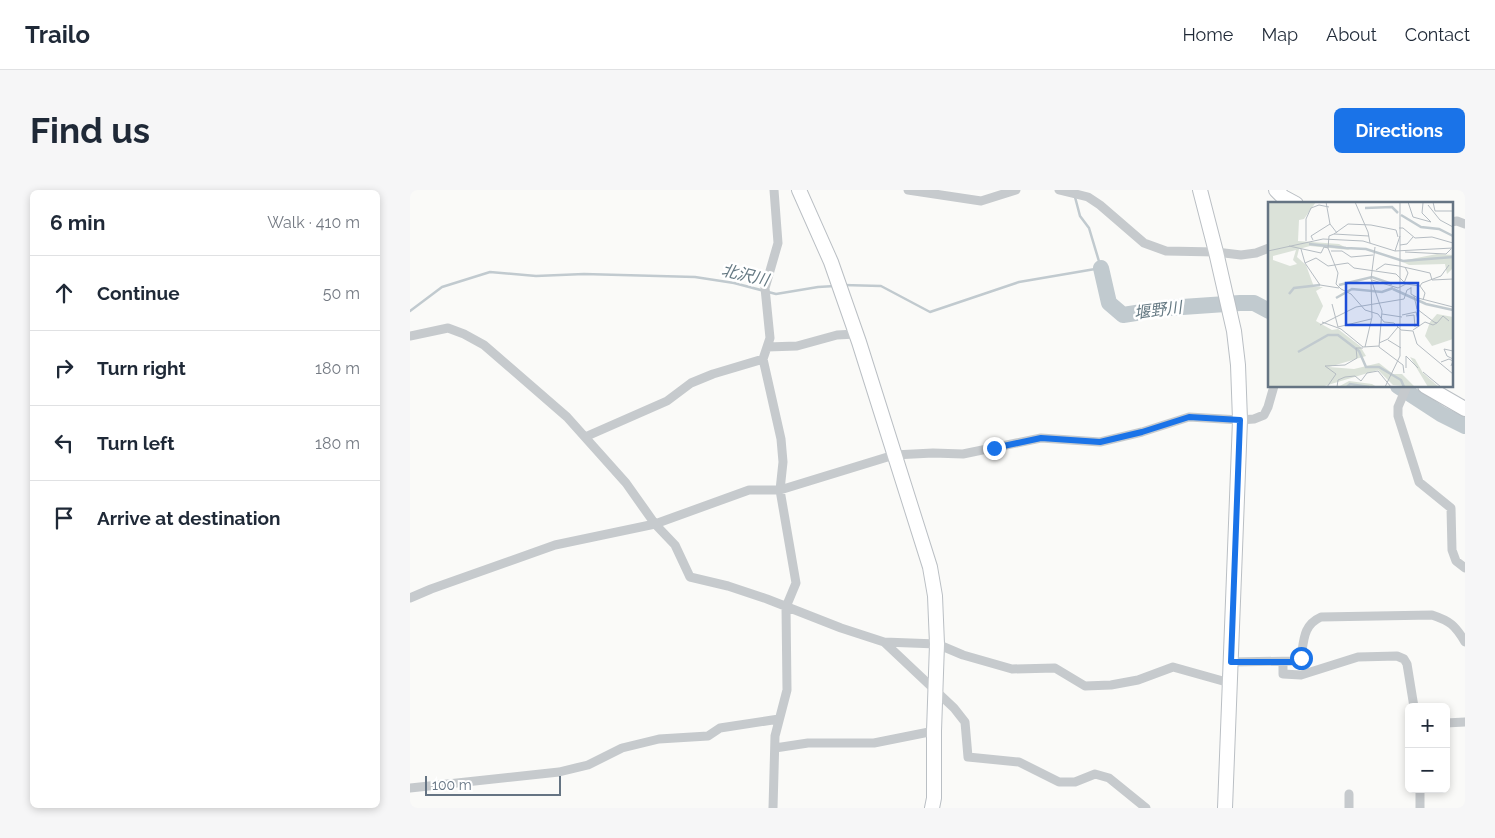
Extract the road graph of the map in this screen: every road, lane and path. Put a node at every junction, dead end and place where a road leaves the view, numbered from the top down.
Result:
1 (774, 190) edge
2 (799, 190) edge
3 (908, 190) edge
4 (1016, 190) edge
5 (1200, 190) edge
6 (1276, 190) edge
7 (1063, 192) edge
8 (1292, 202) edge
9 (1452, 222) edge
10 (1465, 224) edge
11 (1268, 248) edge
12 (1216, 252) junction
13 (856, 334) junction
14 (410, 336) edge
15 (767, 347) junction
16 (763, 360) junction
17 (1273, 388) edge
18 (1406, 388) edge
19 (1428, 388) edge
20 (1465, 409) edge
21 (1240, 420) junction
22 (585, 437) junction
23 (894, 455) junction
24 (780, 490) junction
25 (655, 524) junction
26 (1465, 568) edge
27 (410, 598) edge
28 (786, 607) junction
29 (884, 642) junction
30 (1465, 642) edge
31 (936, 644) junction
32 (1231, 662) junction
33 (1283, 662) junction
34 (1230, 682) junction
35 (935, 690) junction
36 (1413, 703) edge
37 (779, 719) junction
38 (1465, 722) edge
39 (1450, 723) edge
40 (934, 731) junction
41 (775, 748) junction
42 (410, 788) edge
43 (1420, 793) edge
44 (1349, 794) dead end
45 (773, 808) edge
46 (932, 808) edge
47 (1146, 808) edge
48 (1225, 808) edge
49 (1349, 808) edge
50 (1420, 808) edge

1 - 15 street
2 - 13 street
3 - 4 street
5 - 12 street
6 - 8 street
7 - 12 street
9 - 10 street
11 - 12 street
12 - 21 street
13 - 15 street
13 - 23 street
14 - 22 street
15 - 16 street
16 - 22 street
16 - 24 street
17 - 21 street
18 - 26 street
19 - 20 street
21 - 23 street
21 - 32 street
22 - 25 street
23 - 24 street
23 - 31 street
24 - 25 street
24 - 28 street
25 - 27 street
25 - 28 street
28 - 29 street
28 - 37 street
29 - 31 street
29 - 35 street
30 - 33 street
31 - 34 street
31 - 35 street
32 - 33 street
32 - 34 street
33 - 36 street
34 - 48 street
35 - 40 street
35 - 47 street
37 - 41 street
37 - 42 street
38 - 39 street
40 - 41 street
40 - 46 street
41 - 45 street
43 - 50 street
44 - 49 street

